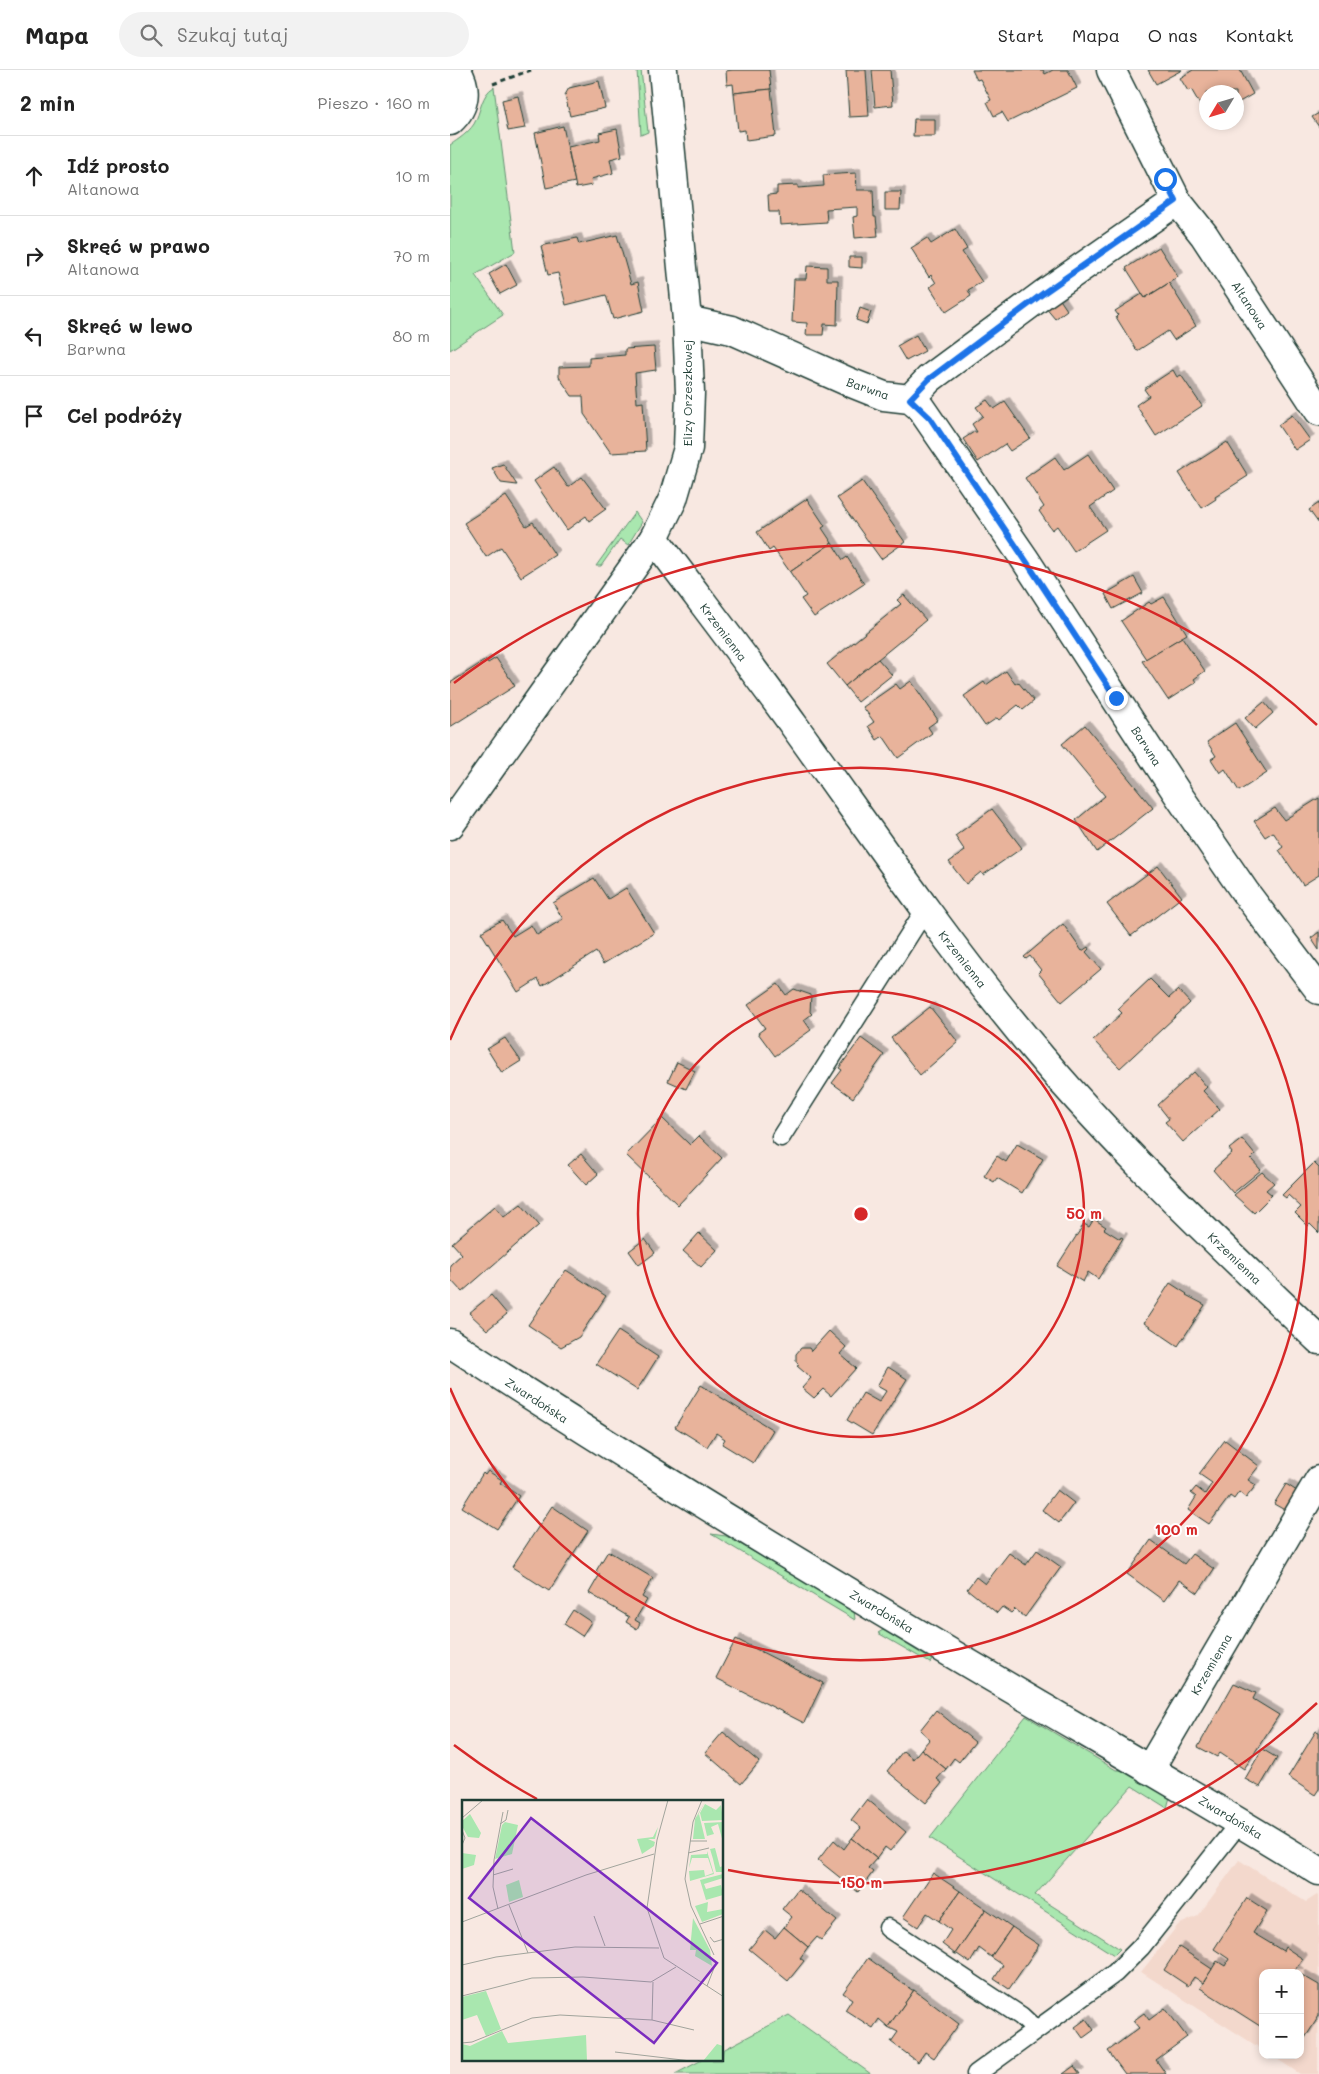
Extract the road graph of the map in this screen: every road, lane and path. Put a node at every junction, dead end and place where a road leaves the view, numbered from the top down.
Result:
1 (456, 70) edge
2 (663, 70) edge
3 (1111, 70) edge
4 (450, 121) edge
5 (1176, 201) junction
6 (687, 320) junction
7 (910, 399) junction
8 (1319, 411) edge
9 (654, 538) junction
10 (450, 825) edge
11 (925, 910) junction
12 (1319, 990) edge
13 (781, 1137) dead end
14 (1319, 1340) edge
15 (450, 1343) edge
16 (1319, 1480) edge
17 (1149, 1770) junction
18 (1240, 1822) junction
19 (1319, 1871) edge
20 (888, 1928) dead end
21 (1036, 2030) junction
22 (976, 2074) edge

1 - 4 street
2 - 6 street, Elizy Orzeszkowej
3 - 5 street, Altanowa
5 - 7 street
5 - 8 street, Altanowa
6 - 7 street, Barwna
6 - 9 street, Elizy Orzeszkowej
7 - 12 street, Barwna
9 - 10 street, Elizy Orzeszkowej
9 - 11 street, Krzemienna
11 - 13 lane
11 - 14 street, Krzemienna
15 - 17 street, Zwardońska
16 - 17 street, Krzemienna
17 - 18 street, Zwardońska
18 - 19 street, Zwardońska
18 - 21 lane
20 - 21 lane
21 - 22 lane

